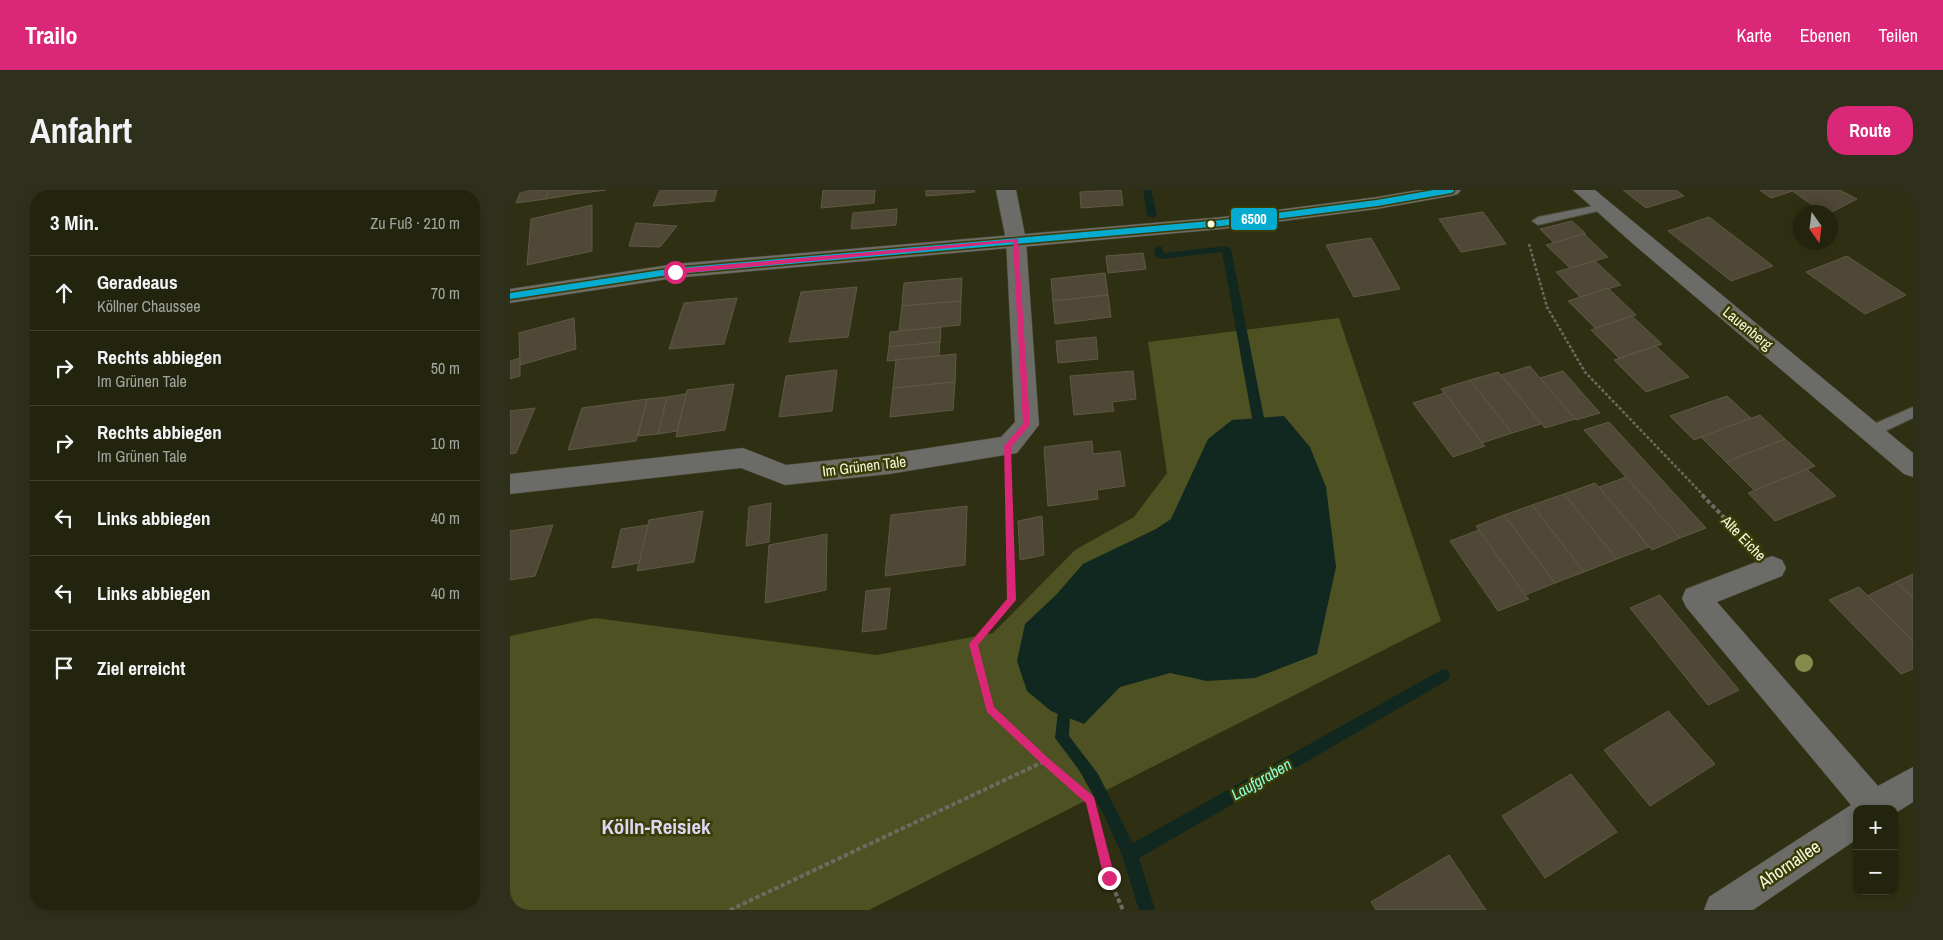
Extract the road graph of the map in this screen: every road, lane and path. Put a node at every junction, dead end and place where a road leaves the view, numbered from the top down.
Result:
1 (1006, 190) edge
2 (1450, 190) edge
3 (1583, 190) edge
4 (1603, 207) junction
5 (1538, 221) joint
6 (1016, 240) junction
7 (510, 296) edge
8 (1913, 412) edge
9 (1872, 431) junction
10 (1008, 446) junction
11 (1913, 466) edge
12 (510, 484) edge
13 (1772, 568) joint
14 (1045, 761) junction
15 (1913, 783) edge
16 (1861, 805) edge
17 (1878, 805) edge
18 (1853, 821) edge
19 (730, 910) edge
20 (1123, 910) edge
21 (1722, 910) edge

1 - 6 street
2 - 6 street
3 - 4 street, Lauenberg
4 - 5 lane
4 - 9 street, Lauenberg
5 - 13 path, Alte Eiche
6 - 7 street
6 - 10 street
8 - 9 lane
9 - 11 street, Lauenberg
10 - 12 street, Im Grünen Tale
10 - 14 path
13 - 16 street, Alte Eiche
14 - 19 path
14 - 20 path
15 - 17 street, Ahornallee
18 - 21 street, Ahornallee

